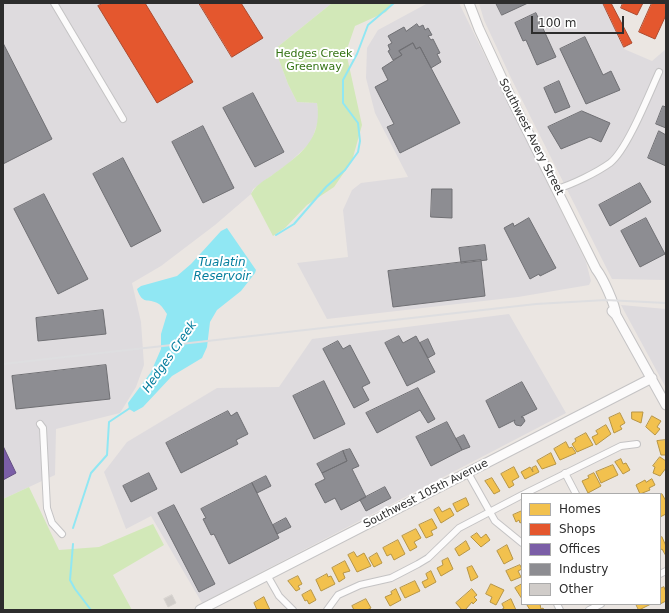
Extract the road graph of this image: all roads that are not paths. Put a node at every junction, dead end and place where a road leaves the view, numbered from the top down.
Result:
1 (54, 3) edge
2 (469, 3) edge
3 (659, 72) dead end
4 (122, 119) dead end
5 (557, 189) junction
6 (652, 378) junction
7 (666, 404) edge
8 (40, 424) dead end
9 (637, 444) dead end
10 (468, 473) junction
11 (566, 473) junction
12 (527, 493) edge
13 (576, 493) edge
14 (521, 496) edge
15 (488, 512) junction
16 (62, 534) dead end
17 (521, 542) edge
18 (267, 576) junction
19 (599, 605) edge
20 (200, 610) edge
21 (293, 610) edge
22 (327, 610) edge
23 (589, 610) edge

1 - 4 street
2 - 5 street, Southwest Avery Street
3 - 5 street
5 - 6 street, Southwest Avery Street
6 - 7 street, Southwest Avery Street
6 - 10 street, Southwest 105th Avenue
8 - 16 street
9 - 11 street
10 - 15 street
10 - 18 street, Southwest 105th Avenue
11 - 12 street
11 - 13 street
14 - 15 street
15 - 17 street
15 - 22 street
18 - 20 street, Southwest 105th Avenue
18 - 21 street
19 - 23 street

